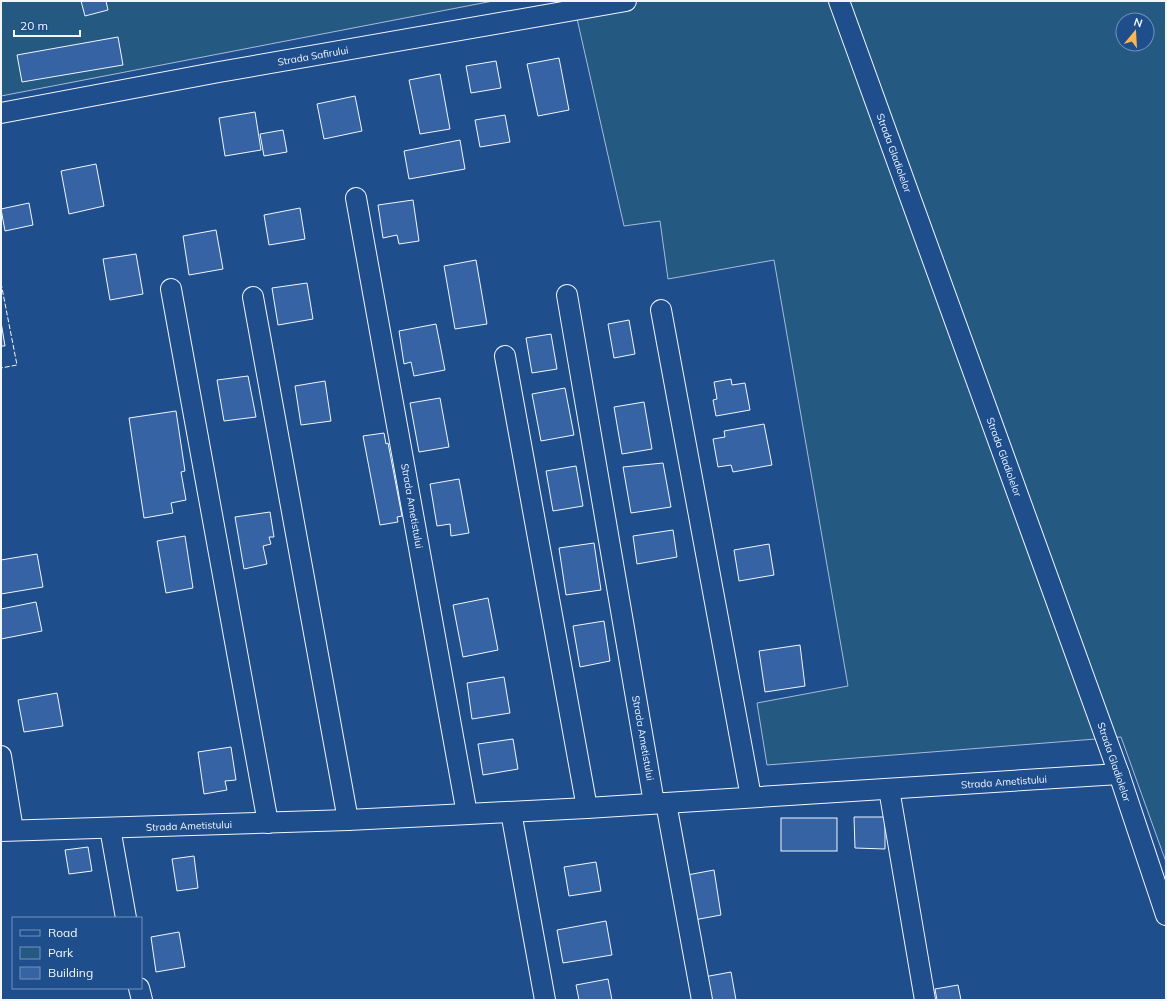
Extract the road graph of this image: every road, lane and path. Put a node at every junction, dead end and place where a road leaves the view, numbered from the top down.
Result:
1 (626, 1) edge
2 (839, 1) edge
3 (1, 113) edge
4 (356, 198) dead end
5 (171, 289) dead end
6 (566, 295) dead end
7 (253, 297) dead end
8 (661, 310) dead end
9 (506, 356) dead end
10 (1, 756) edge
11 (1120, 774) junction
12 (888, 789) junction
13 (751, 797) junction
14 (660, 803) junction
15 (586, 808) junction
16 (511, 812) junction
17 (468, 814) junction
18 (348, 820) junction
19 (268, 823) junction
20 (110, 828) junction
21 (7, 830) edge
22 (1166, 915) edge
23 (126, 917) edge
24 (139, 989) edge
25 (142, 1000) edge
26 (545, 1000) edge
27 (702, 1000) edge
28 (925, 1000) edge

1 - 3 street, Strada Safirului
2 - 11 street, Strada Gladiolelor
4 - 17 street, Strada Ametistului
5 - 19 street
6 - 14 street, Strada Ametistului
7 - 18 street
8 - 13 street
9 - 15 street
10 - 21 street, Strada Ametistului
11 - 12 street, Strada Ametistului
11 - 22 street, Strada Gladiolelor
12 - 13 street, Strada Ametistului
12 - 28 street
13 - 14 street, Strada Ametistului
14 - 15 street, Strada Ametistului
14 - 27 street
15 - 16 street, Strada Ametistului
16 - 17 street, Strada Ametistului
16 - 26 street
17 - 18 street, Strada Ametistului
18 - 19 street, Strada Ametistului
19 - 20 street, Strada Ametistului
20 - 21 street, Strada Ametistului
20 - 23 street
24 - 25 street

